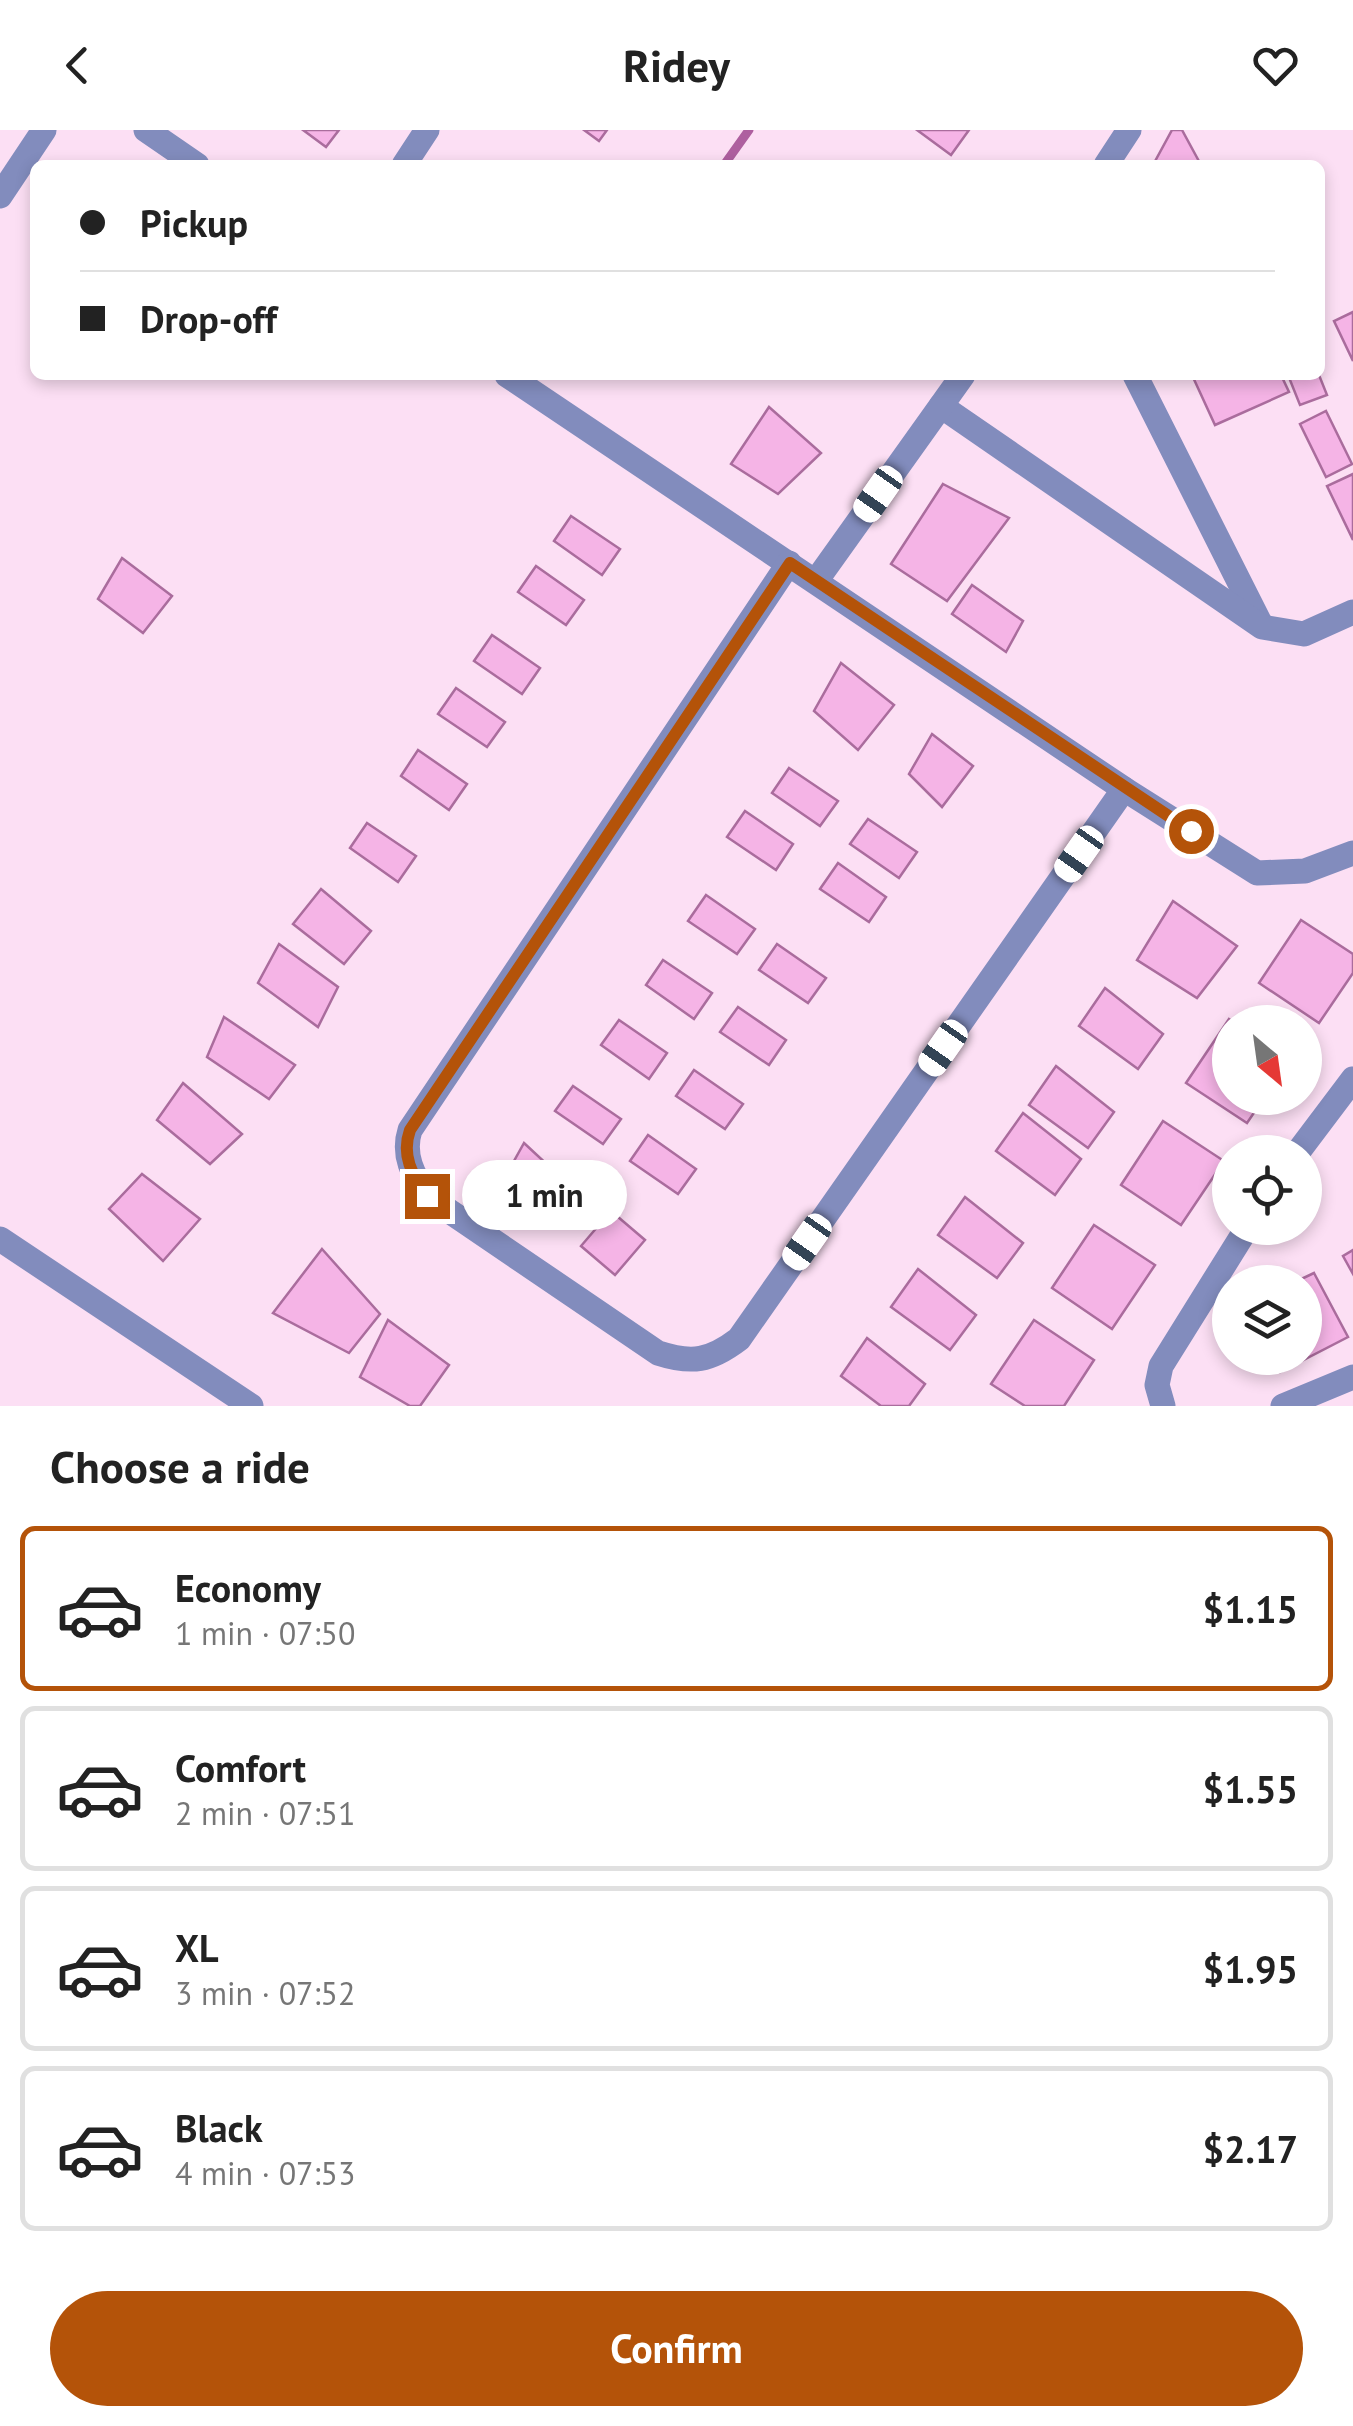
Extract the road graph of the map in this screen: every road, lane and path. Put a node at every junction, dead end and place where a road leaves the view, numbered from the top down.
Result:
1 (44, 130) edge
2 (146, 130) edge
3 (428, 130) edge
4 (1129, 130) edge
5 (190, 160) edge
6 (407, 160) edge
7 (1109, 160) edge
8 (0, 196) edge
9 (515, 380) edge
10 (959, 380) edge
11 (1138, 380) edge
12 (941, 406) junction
13 (790, 563) junction
14 (816, 581) junction
15 (1353, 612) edge
16 (1262, 627) junction
17 (1124, 789) junction
18 (1353, 852) edge
19 (1353, 1079) edge
20 (1311, 1135) edge
21 (0, 1240) edge
22 (1236, 1245) edge
23 (1353, 1377) edge
24 (251, 1406) edge
25 (1162, 1406) edge
26 (1283, 1406) edge

1 - 8 street
2 - 5 street
3 - 6 street
4 - 7 street
9 - 13 street
10 - 12 street
11 - 16 street
12 - 14 street
12 - 16 street
13 - 14 street
13 - 17 street
14 - 17 street
15 - 16 street
17 - 18 street
19 - 20 street
21 - 24 street
22 - 25 street
23 - 26 street

